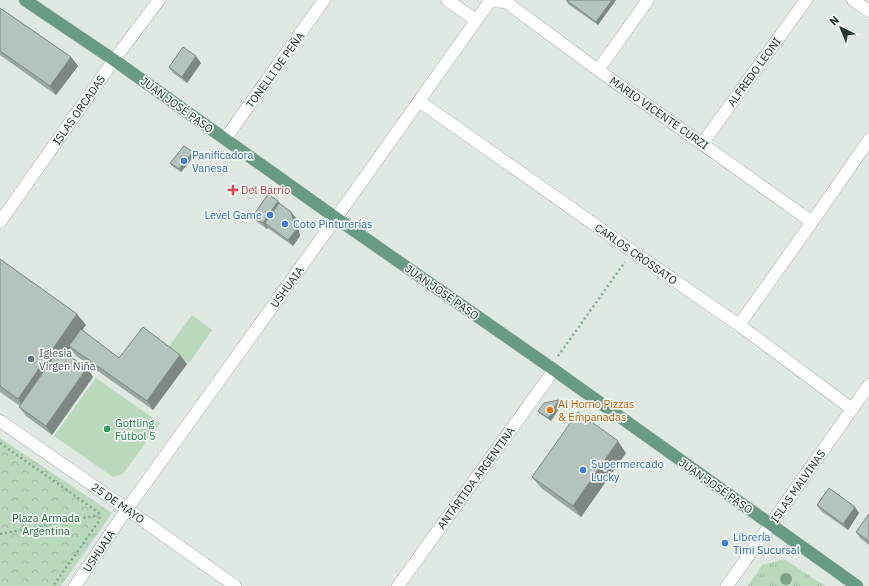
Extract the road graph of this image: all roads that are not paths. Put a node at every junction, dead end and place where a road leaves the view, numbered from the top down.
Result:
1 (25, 0) edge
2 (159, 0) edge
3 (324, 0) edge
4 (447, 0) edge
5 (648, 0) edge
6 (806, 0) edge
7 (853, 0) edge
8 (506, 2) joint
9 (869, 11) edge
10 (476, 20) junction
11 (114, 60) junction
12 (598, 70) junction
13 (420, 101) junction
14 (225, 139) junction
15 (869, 140) edge
16 (702, 144) junction
17 (336, 218) junction
18 (0, 222) edge
19 (812, 222) junction
20 (739, 325) junction
21 (552, 368) junction
22 (869, 385) edge
23 (852, 409) junction
24 (0, 421) edge
25 (127, 509) junction
26 (771, 524) junction
27 (75, 586) edge
28 (235, 586) edge
29 (398, 586) edge
30 (727, 586) edge
31 (857, 586) edge

1 - 11 main road, JUAN JOSÉ PASO
2 - 11 street, ISLAS ORCADAS
3 - 14 street, TONELLI DE PEÑA
4 - 10 street
5 - 12 street
6 - 16 street, ALFREDO LEONI
7 - 9 street
8 - 10 street, USHUAIA
8 - 12 street, MARIO VICENTE CURZI
10 - 13 street, USHUAIA
11 - 14 main road, JUAN JOSÉ PASO
11 - 18 street, ISLAS ORCADAS
12 - 16 street, MARIO VICENTE CURZI
13 - 17 street, USHUAIA
13 - 20 street, CARLOS CROSSATO
14 - 17 main road, JUAN JOSÉ PASO
15 - 19 street
16 - 19 street, MARIO VICENTE CURZI
17 - 21 main road, JUAN JOSÉ PASO
17 - 25 street, USHUAIA
19 - 20 street
20 - 23 street, CARLOS CROSSATO
21 - 26 main road, JUAN JOSÉ PASO
21 - 29 street, ANTÁRTIDA ARGENTINA
22 - 23 street, ISLAS MALVINAS
23 - 26 street, ISLAS MALVINAS
24 - 25 street, 25 DE MAYO
25 - 27 street, USHUAIA
25 - 28 street, 25 DE MAYO
26 - 30 street, ISLAS MALVINAS
26 - 31 main road, JUAN JOSÉ PASO

